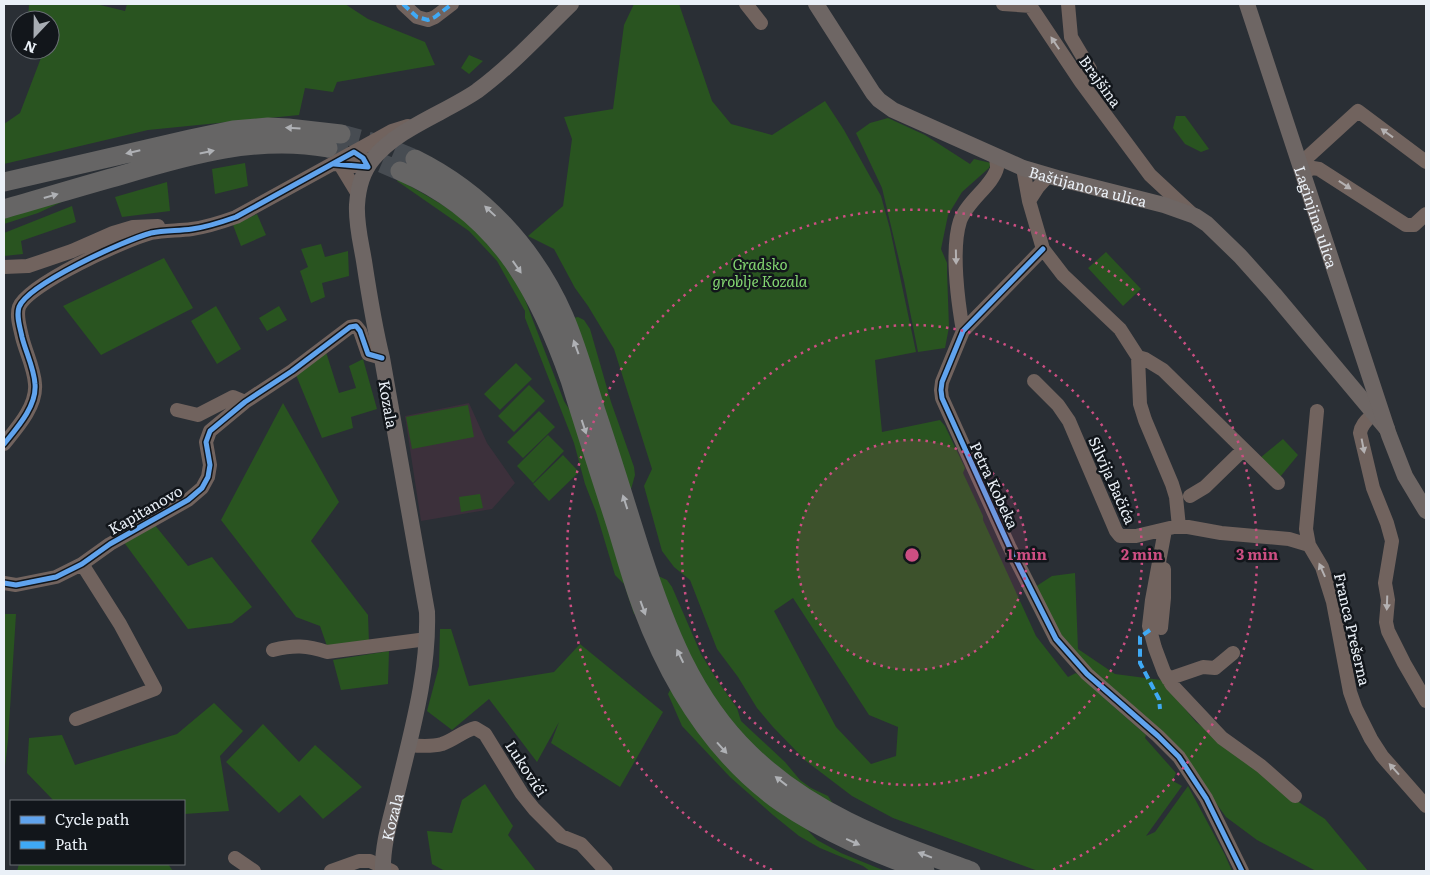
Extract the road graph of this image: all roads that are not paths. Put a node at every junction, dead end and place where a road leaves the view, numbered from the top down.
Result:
1 (404, 4) edge
2 (452, 4) edge
3 (571, 4) edge
4 (746, 4) edge
5 (816, 4) edge
6 (1003, 4) edge
7 (1068, 4) edge
8 (1247, 4) edge
9 (1030, 5) edge
10 (761, 23) dead end
11 (1082, 82) junction
12 (423, 121) junction
13 (341, 134) tunnel mouth
14 (354, 152) junction
15 (996, 156) junction
16 (415, 158) tunnel mouth
17 (335, 159) junction
18 (1426, 162) edge
19 (368, 167) junction
20 (1021, 167) junction
21 (1301, 168) junction
22 (400, 171) tunnel mouth
23 (1150, 175) junction
24 (1048, 176) junction
25 (4, 182) edge
26 (986, 185) junction
27 (358, 194) junction
28 (1137, 198) junction
29 (1029, 201) junction
30 (4, 209) edge
31 (1426, 214) edge
32 (1195, 216) junction
33 (168, 230) junction
34 (1043, 249) junction
35 (4, 267) edge
36 (963, 331) junction
37 (1138, 357) junction
38 (382, 358) junction
39 (1034, 381) dead end
40 (1372, 382) junction
41 (1352, 387) junction
42 (245, 402) junction
43 (1376, 409) junction
44 (178, 410) dead end
45 (1317, 411) dead end
46 (4, 444) edge
47 (1243, 450) junction
48 (1278, 483) dead end
49 (1190, 496) dead end
50 (1426, 511) edge
51 (1180, 527) junction
52 (1164, 530) junction
53 (1309, 545) junction
54 (1161, 557) junction
55 (82, 564) junction
56 (4, 583) edge
57 (1161, 628) dead end
58 (427, 640) junction
59 (273, 650) dead end
60 (1233, 654) dead end
61 (1168, 679) junction
62 (1426, 701) edge
63 (76, 719) dead end
64 (409, 745) junction
65 (1295, 796) dead end
66 (1426, 806) edge
67 (236, 858) dead end
68 (386, 870) edge
69 (254, 871) edge
70 (331, 871) edge
71 (606, 871) edge
72 (925, 871) edge
73 (971, 871) edge
74 (1242, 871) edge

1 - 2 street
3 - 12 main road, Kozala
4 - 10 street
5 - 15 main road, Baštijanova ulica
6 - 9 street
7 - 11 street
8 - 21 main road, Laginjina ulica
11 -> 9 street, Brajšina
11 - 23 street, Brajšina
12 - 14 street
12 - 19 main road, Kozala
13 -> 25 highway
14 - 17 street
14 - 19 street
15 - 20 main road, Baštijanova ulica
15 - 26 street
73 -> 16 highway
17 - 19 street
17 - 27 street
30 -> 17 highway
17 - 33 street
18 -> 21 street
19 - 27 main road, Kozala
20 - 24 main road, Baštijanova ulica
20 - 26 street
20 - 29 street
21 -> 31 street
21 - 40 main road, Laginjina ulica
22 -> 72 highway
23 - 28 street
23 - 32 street, Brajšina
24 - 28 main road, Baštijanova ulica
24 - 29 street
26 -> 36 street
27 - 38 main road, Kozala
28 - 32 main road, Baštijanova ulica
29 - 34 street
32 - 41 main road, Baštijanova ulica
33 - 35 street
33 - 46 street
34 - 36 street, Petra Kobeka
34 - 37 street
36 - 74 street, Petra Kobeka
37 - 47 street
37 - 51 street
38 - 42 street, Kapitanovo
38 - 58 main road, Kozala
39 - 52 street, Silvija Bačića
40 - 41 main road
40 - 43 main road, Laginjina ulica
41 - 43 main road, Baštijanova ulica
42 - 44 street
42 - 55 street, Kapitanovo
43 - 50 main road, Laginjina ulica
43 -> 62 street
45 - 53 street, Franca Prešerna
47 - 48 street
47 - 49 street
51 - 52 street, Silvija Bačića
51 - 53 street, Silvija Bačića
52 - 54 street
66 -> 53 street, Franca Prešerna
54 - 57 street
54 - 61 street
55 - 56 street, Kapitanovo
55 - 63 street
58 - 59 street
58 - 64 main road, Kozala
60 - 61 street
61 - 65 street
64 - 68 main road, Kozala
64 - 71 street, Lukovići
67 - 69 street
68 - 70 street

